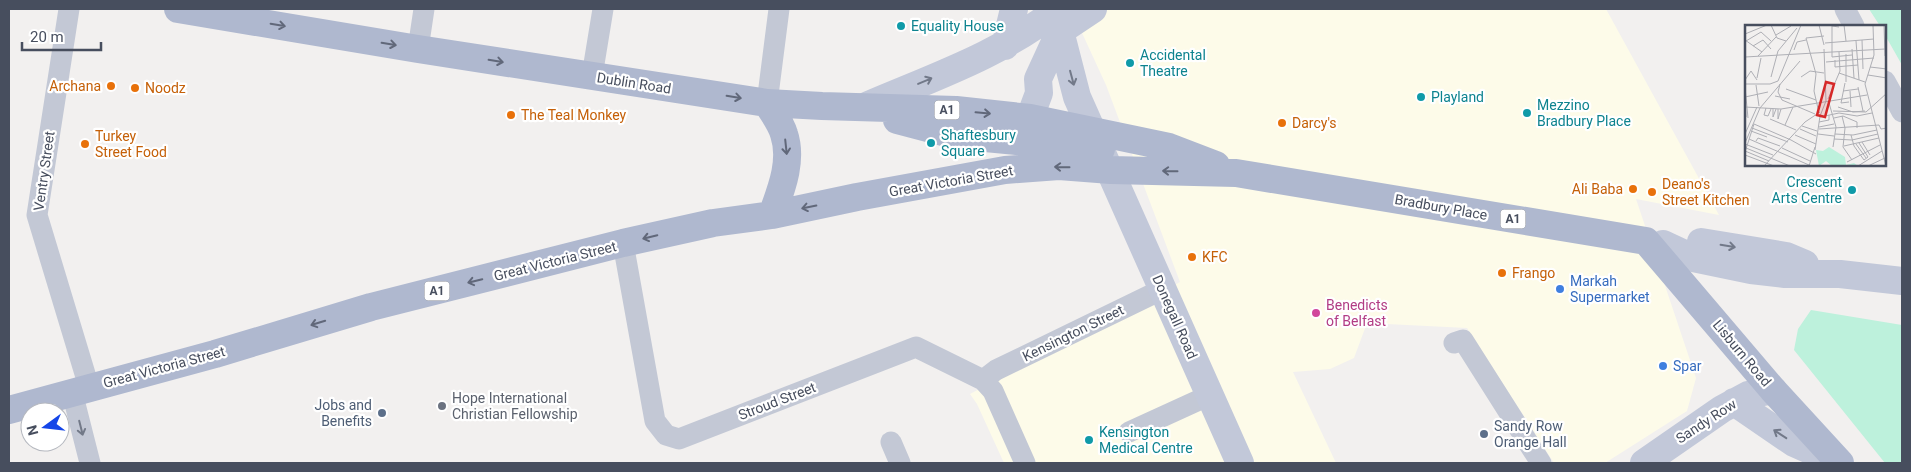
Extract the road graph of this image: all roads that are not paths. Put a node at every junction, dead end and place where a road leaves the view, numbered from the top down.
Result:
1 (69, 9) edge
2 (178, 9) edge
3 (424, 9) edge
4 (603, 9) edge
5 (779, 9) edge
6 (1014, 9) edge
7 (1093, 9) edge
8 (1845, 9) edge
9 (236, 13) edge
10 (1056, 15) edge
11 (1853, 25) edge
12 (1005, 46) junction
13 (418, 49) junction
14 (592, 76) junction
15 (1886, 83) edge
16 (767, 103) junction
17 (857, 107) junction
18 (1902, 112) edge
19 (1026, 129) junction
20 (1102, 150) junction
21 (1005, 170) junction
22 (1236, 173) junction
23 (772, 215) junction
24 (1654, 242) junction
25 (623, 243) junction
26 (1902, 281) edge
27 (1163, 290) junction
28 (1454, 343) dead end
29 (983, 380) junction
30 (80, 390) junction
31 (1773, 390) junction
32 (1210, 394) junction
33 (1734, 402) junction
34 (9, 410) edge
35 (1129, 432) dead end
36 (891, 442) dead end
37 (90, 463) edge
38 (900, 463) edge
39 (1025, 463) edge
40 (1240, 463) edge
41 (1542, 463) edge
42 (1644, 463) edge
43 (1840, 463) edge

1 - 30 street, Ventry Street
2 - 9 main road, Dublin Road / A1
3 - 13 street
4 - 14 street
5 - 16 street
6 - 12 street
7 - 10 street
8 - 11 street
9 -> 13 main road, Dublin Road / A1
10 - 12 street
10 - 19 street
10 -> 20 street
17 -> 12 street
13 -> 14 main road, Dublin Road / A1
14 -> 16 main road, Dublin Road / A1
15 - 18 street
16 - 17 main road, Dublin Road / A1
16 -> 23 main road
17 -> 19 main road, Dublin Road / A1
19 - 20 main road, Dublin Road / A1
19 - 21 street
20 -> 21 main road, Great Victoria Street / A1
22 -> 20 main road, Bradbury Place / A1
20 - 22 main road, Bradbury Place / A1
20 - 27 street, Donegall Road
21 -> 23 main road, Great Victoria Street / A1
22 - 24 main road, Bradbury Place / A1
23 -> 25 main road, Great Victoria Street / A1
24 - 26 street
24 - 31 main road, Lisburn Road
25 - 29 street, Stroud Street
25 -> 30 main road, Great Victoria Street / A1
27 - 29 street, Kensington Street
27 - 32 street, Donegall Road
28 - 41 street
29 - 39 street, Stroud Street
30 - 34 main road, Great Victoria Street / A1
30 -> 37 street, Ventry Street
31 - 33 street, Sandy Row
31 - 43 main road, Lisburn Road
32 - 35 street
32 - 40 street, Donegall Road
33 - 42 street, Sandy Row
43 -> 33 street
36 - 38 street

